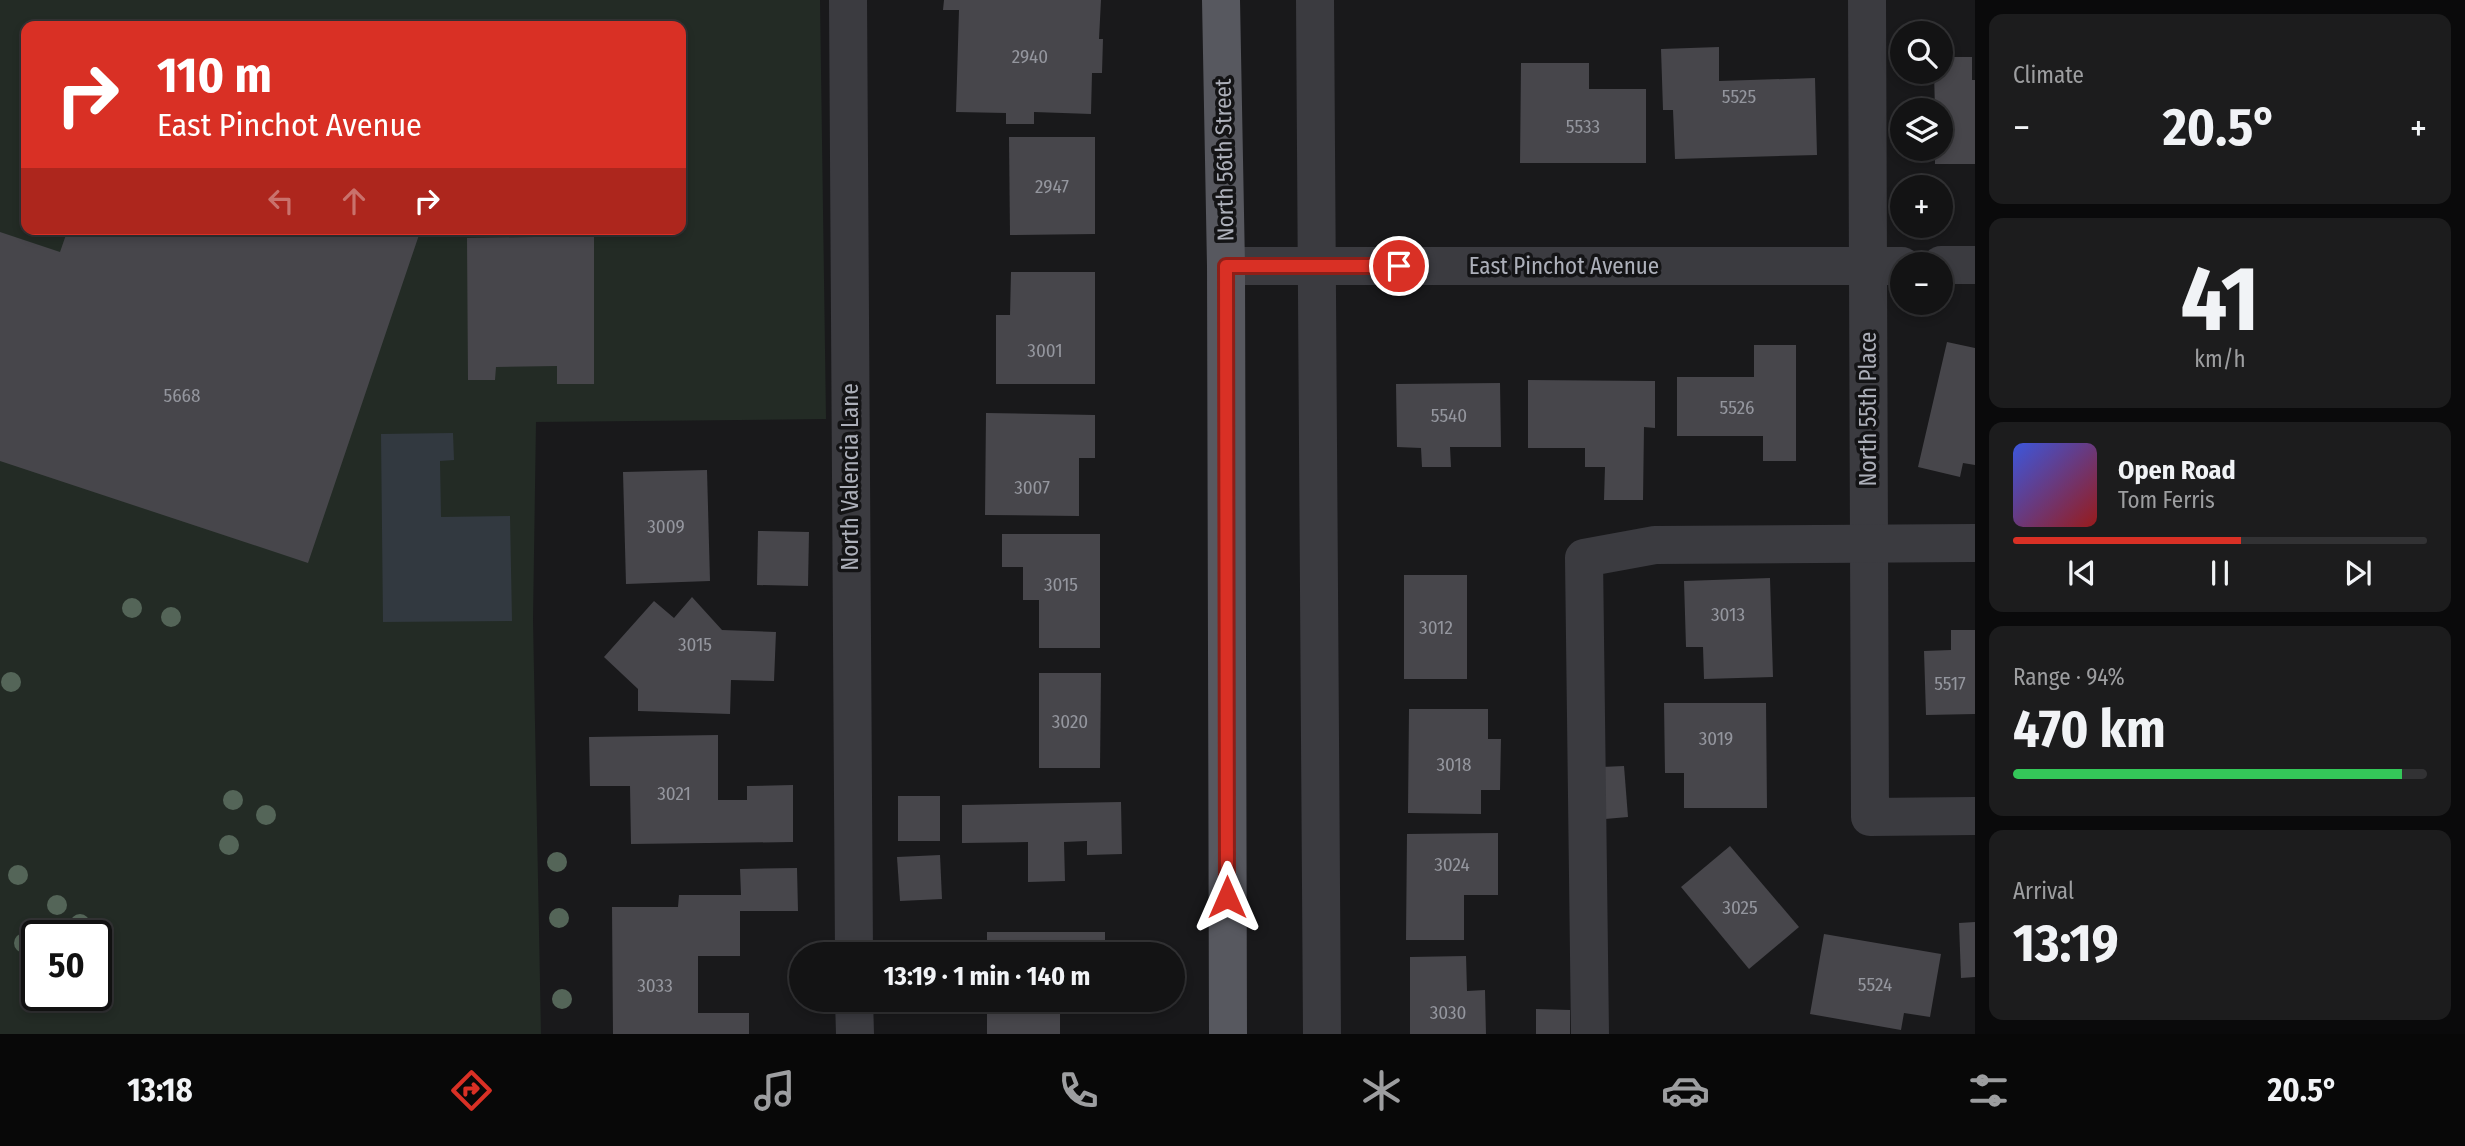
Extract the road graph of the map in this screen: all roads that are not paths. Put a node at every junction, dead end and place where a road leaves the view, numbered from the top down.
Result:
1 (848, 0) edge
2 (1221, 0) edge
3 (1315, 0) edge
4 (1867, 0) edge
5 (1953, 265) edge
6 (1975, 265) edge
7 (1226, 266) junction
8 (1316, 266) junction
9 (1885, 266) edge
10 (1975, 543) edge
11 (1869, 544) junction
12 (1975, 816) edge
13 (854, 942) edge
14 (855, 1012) edge
15 (855, 1034) edge
16 (1227, 1034) edge
17 (1322, 1034) edge
18 (1590, 1034) edge

1 - 13 street, North Valencia Lane
2 - 7 main road, North 56th Street
3 - 8 street
4 - 9 street, North 55th Place
5 - 6 street
7 - 8 street, East Pinchot Avenue
7 - 16 main road, North 56th Street
8 - 9 street, East Pinchot Avenue
8 - 17 street
9 - 11 street, North 55th Place
10 - 11 street
11 - 12 street, North 55th Place
11 - 18 street
14 - 15 street

